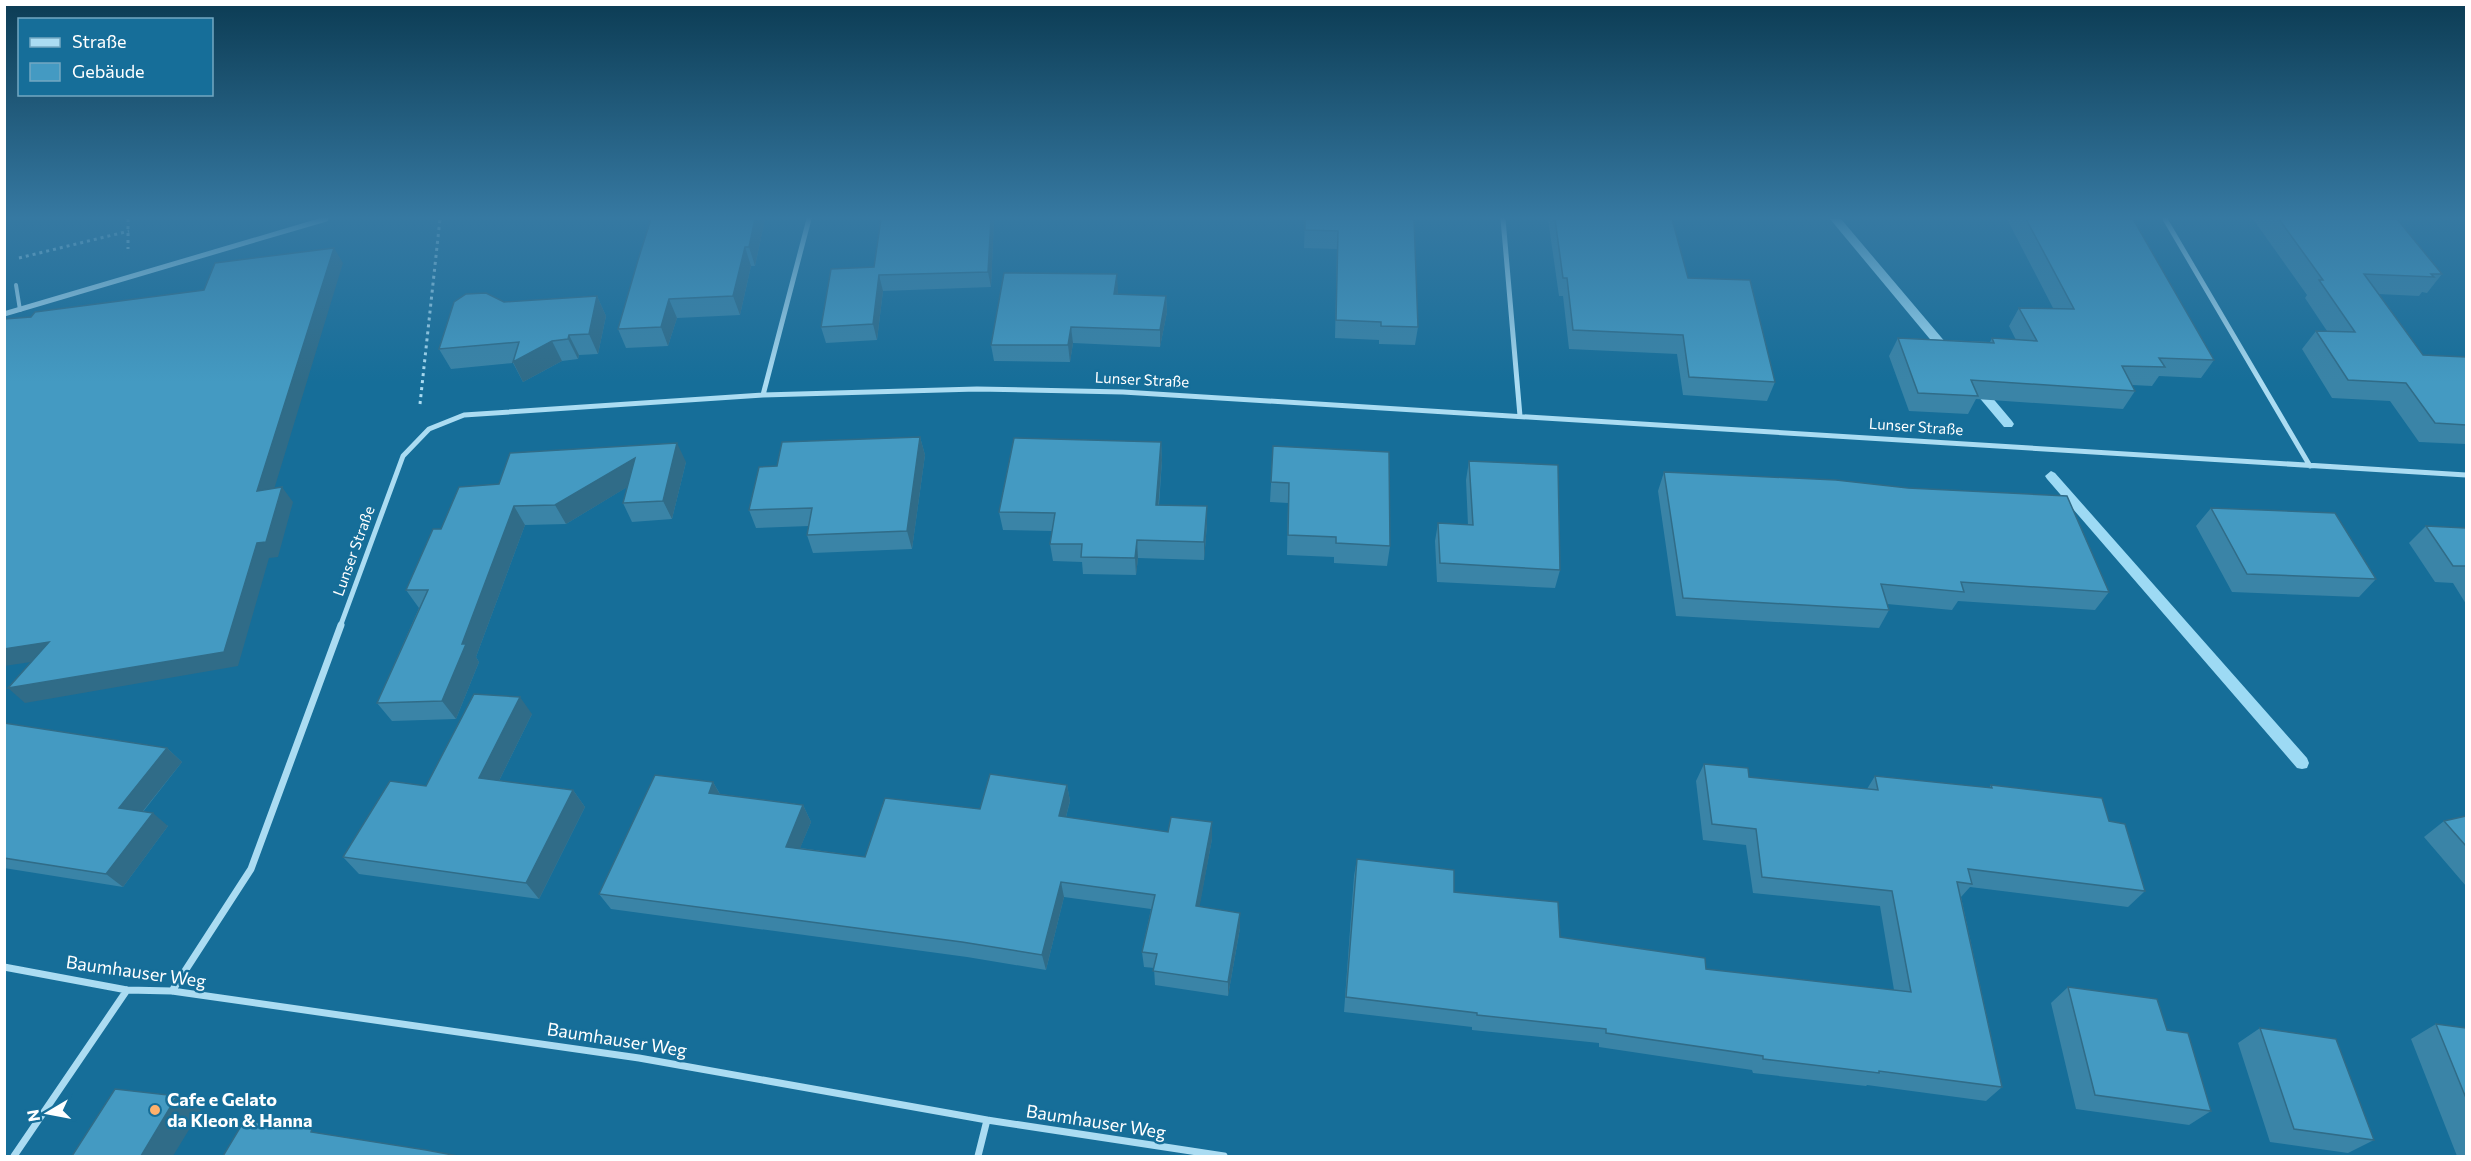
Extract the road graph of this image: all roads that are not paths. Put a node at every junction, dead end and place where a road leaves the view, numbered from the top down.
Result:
1 (144, 273) edge
2 (795, 273) edge
3 (1508, 273) edge
4 (2197, 273) edge
5 (16, 285) dead end
6 (20, 310) junction
7 (4, 314) edge
8 (763, 395) junction
9 (1520, 416) junction
10 (2310, 466) junction
11 (2466, 475) edge
12 (4, 967) edge
13 (126, 990) junction
14 (172, 991) junction
15 (987, 1120) junction
16 (14, 1156) edge
17 (978, 1156) edge
18 (1224, 1156) edge

1 - 6 street
2 - 8 street
3 - 9 street
4 - 10 street
5 - 6 lane
6 - 7 street
8 - 9 street, Lunser Straße
8 - 14 street, Lunser Straße
9 - 10 street, Lunser Straße
10 - 11 street, Lunser Straße
12 - 13 street, Baumhauser Weg
13 - 14 street, Baumhauser Weg
13 - 16 street
14 - 15 street, Baumhauser Weg
15 - 17 street
15 - 18 street, Baumhauser Weg

